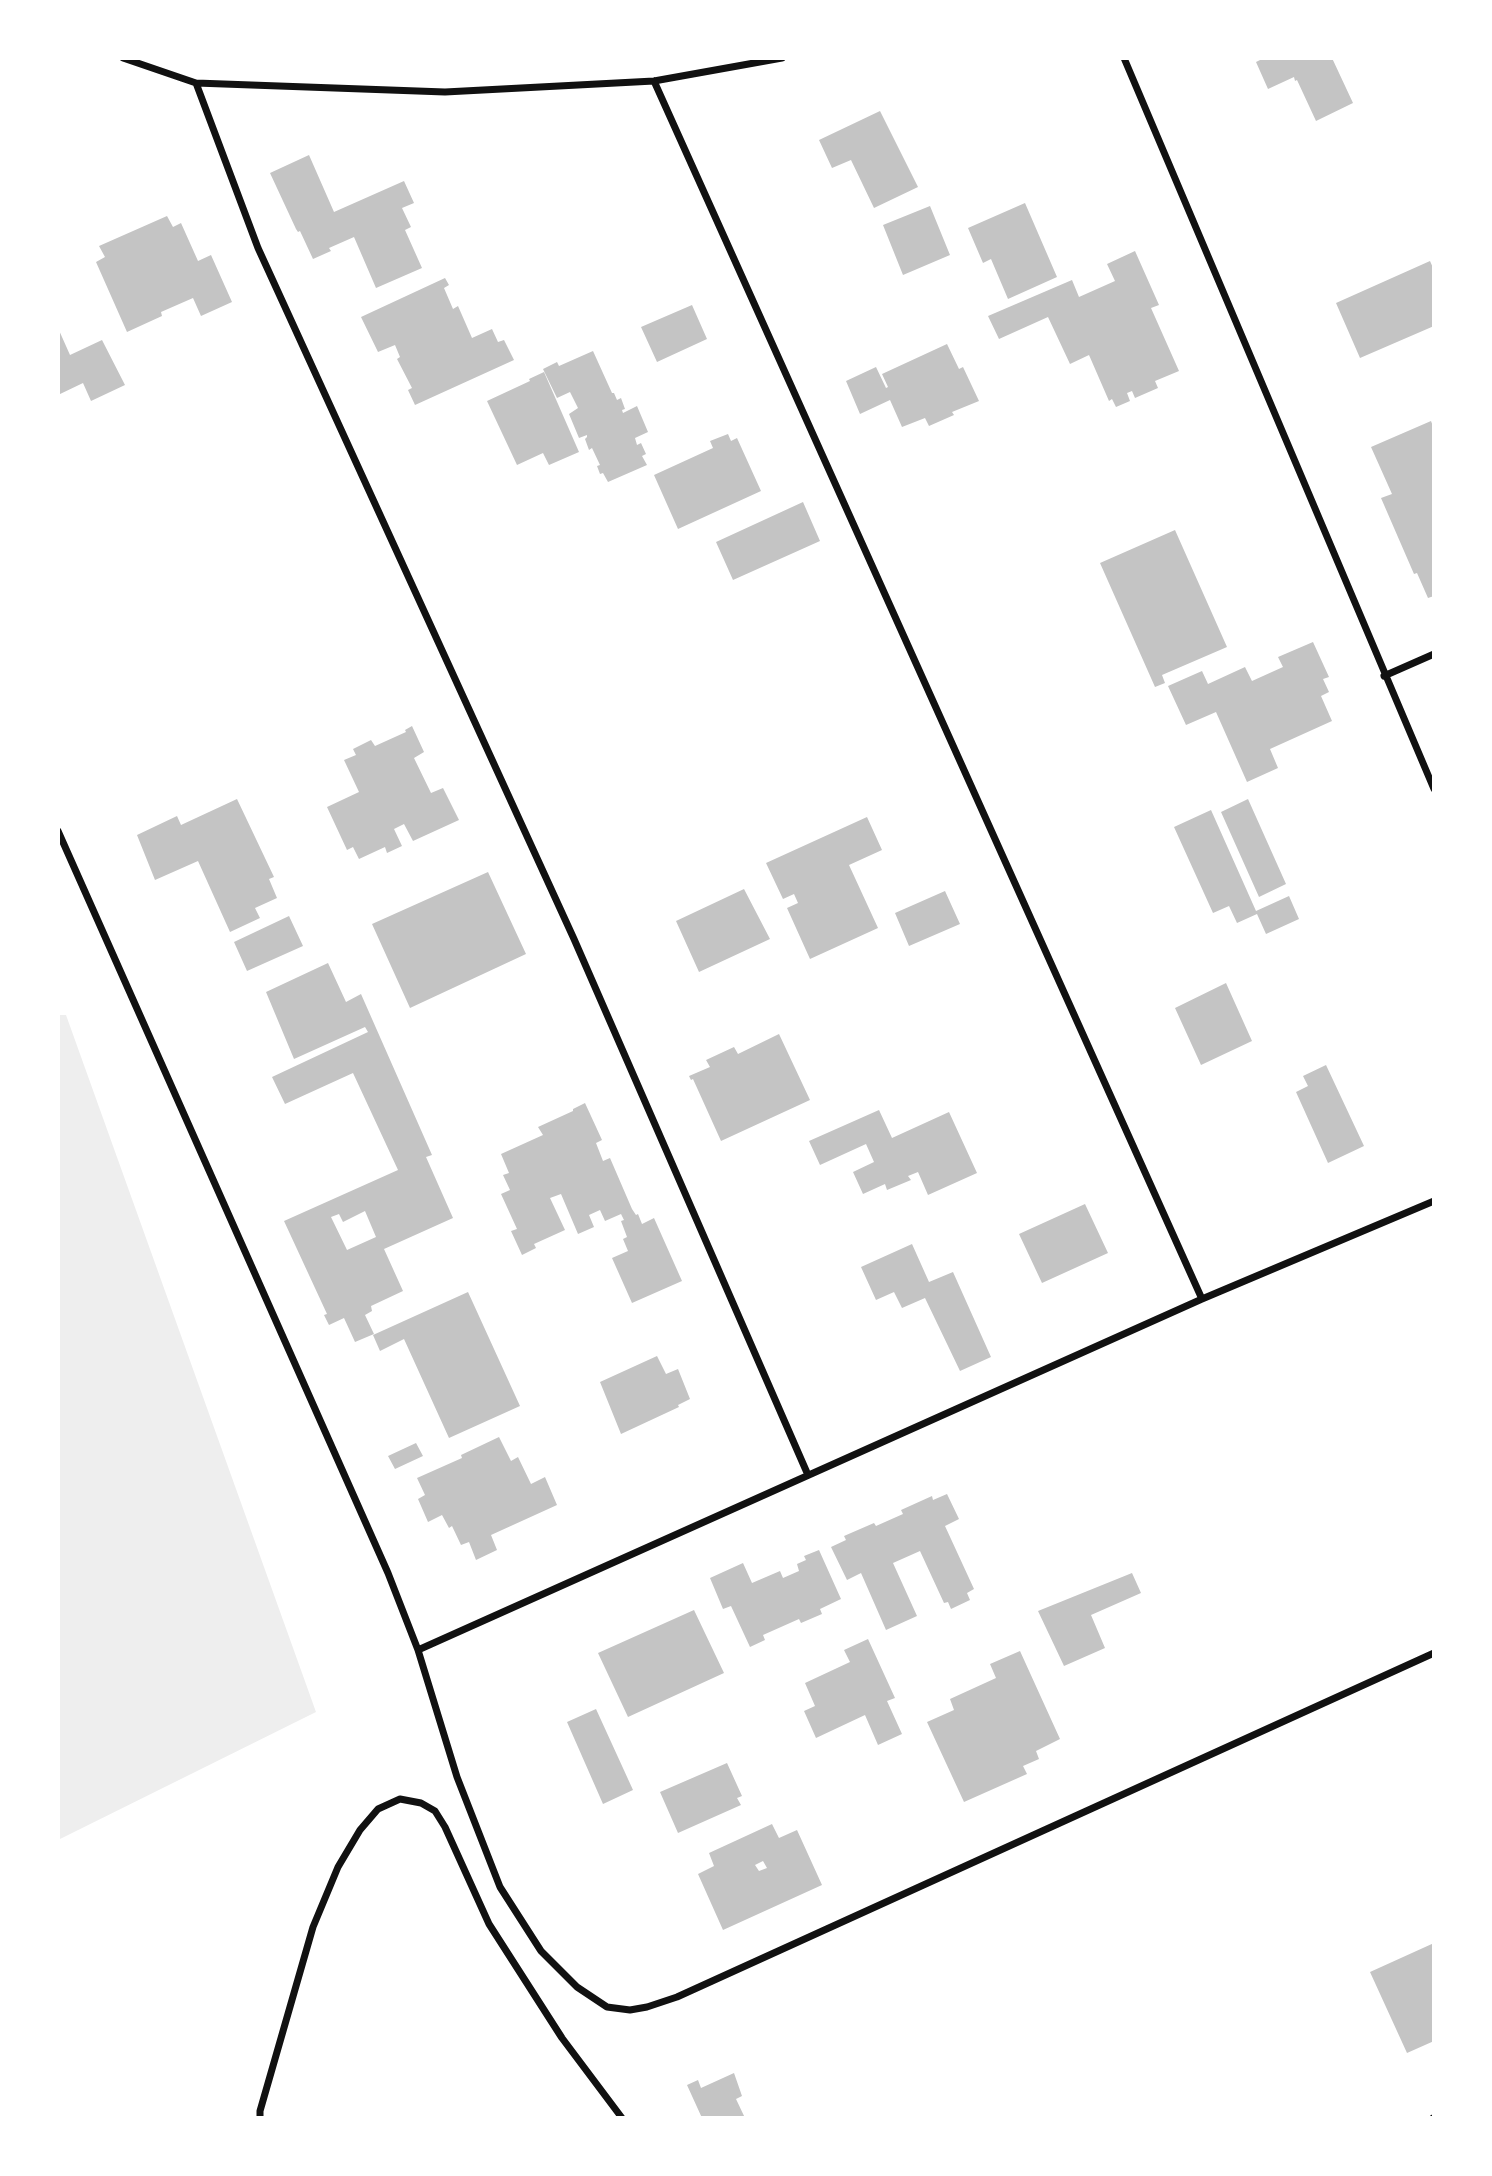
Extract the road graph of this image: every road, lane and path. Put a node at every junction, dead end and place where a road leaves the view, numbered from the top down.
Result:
1 (123, 58) edge
2 (782, 58) edge
3 (1124, 58) edge
4 (654, 81) junction
5 (196, 83) junction
6 (1434, 654) edge
7 (1384, 676) junction
8 (1434, 789) edge
9 (58, 831) edge
10 (1434, 1200) edge
11 (1202, 1299) junction
12 (808, 1475) junction
13 (418, 1650) junction
14 (1434, 1653) edge
15 (260, 2118) edge
16 (622, 2118) edge

1 - 5 street
2 - 4 street
3 - 7 street
4 - 5 street
4 - 11 street
5 - 12 street
6 - 7 street
7 - 8 street
9 - 13 street
10 - 11 street
11 - 12 street
12 - 13 street
13 - 14 street
15 - 16 street

